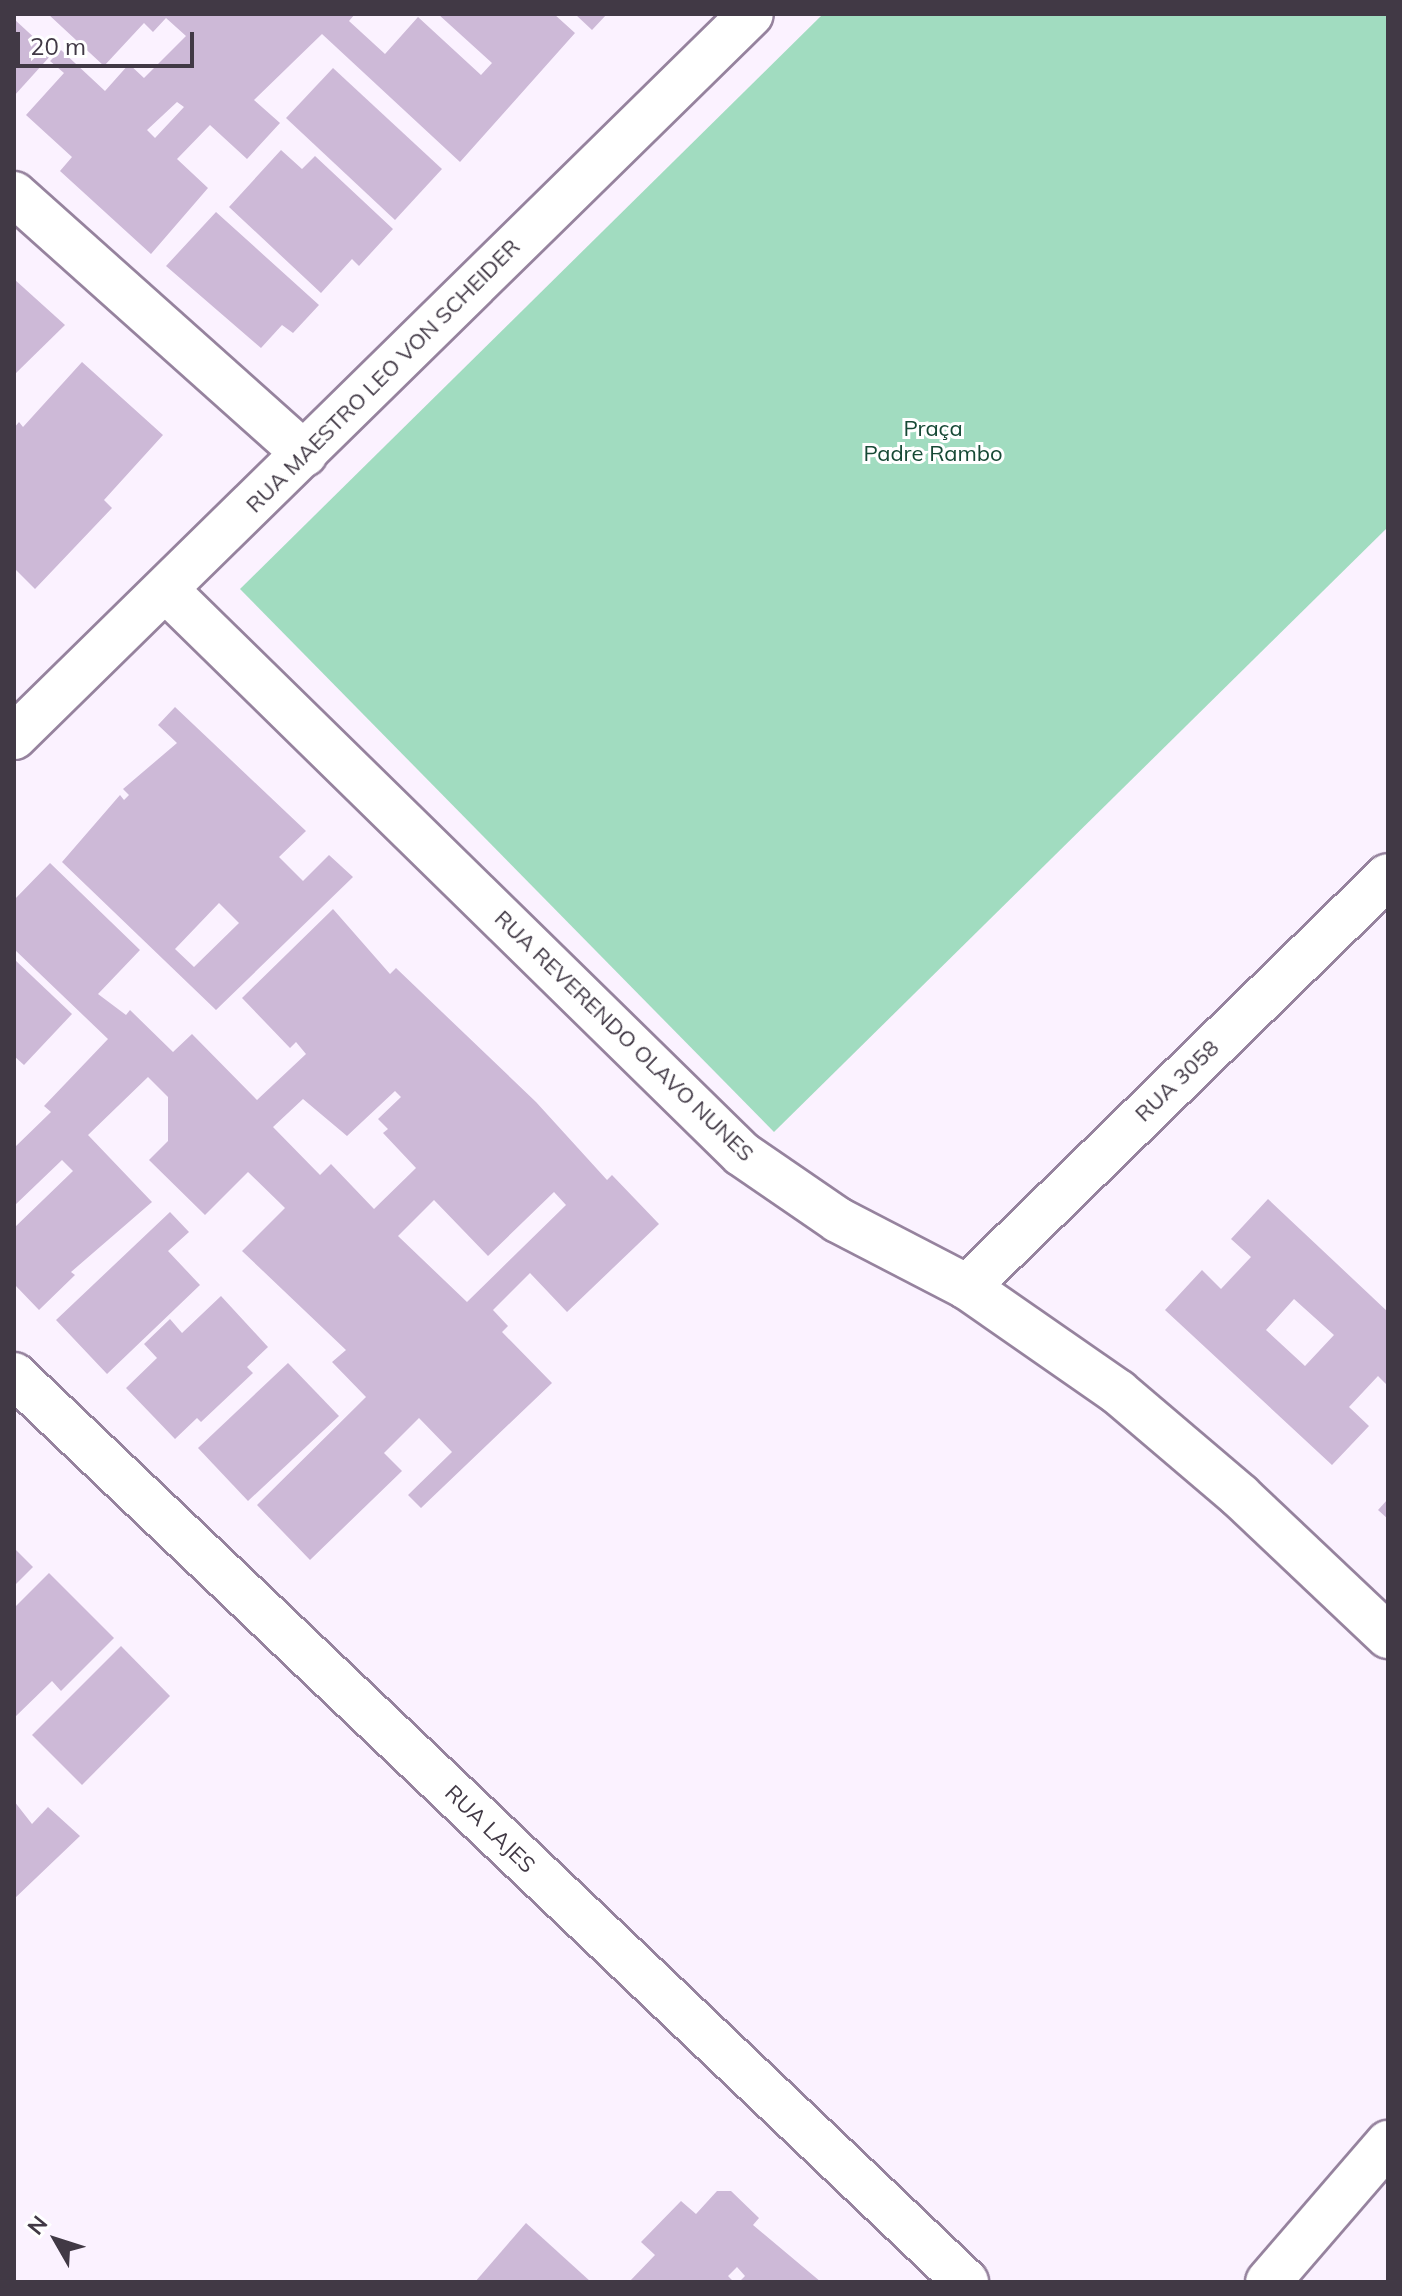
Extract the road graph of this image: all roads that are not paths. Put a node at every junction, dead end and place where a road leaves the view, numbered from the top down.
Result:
1 (751, 14) edge
2 (14, 194) edge
3 (305, 454) junction
4 (166, 590) junction
5 (14, 737) edge
6 (1388, 876) edge
7 (967, 1287) junction
8 (14, 1375) edge
9 (1388, 1636) edge
10 (1388, 2143) edge
11 (966, 2282) edge
12 (1268, 2282) edge

1 - 3 street, RUA MAESTRO LEO VON SCHEIDER
2 - 3 street
3 - 4 street, RUA MAESTRO LEO VON SCHEIDER
4 - 5 street, RUA MAESTRO LEO VON SCHEIDER
4 - 7 street, RUA REVERENDO OLAVO NUNES
6 - 7 street, RUA 3058
7 - 9 street, RUA REVERENDO OLAVO NUNES
8 - 11 street, RUA LAJES
10 - 12 street

